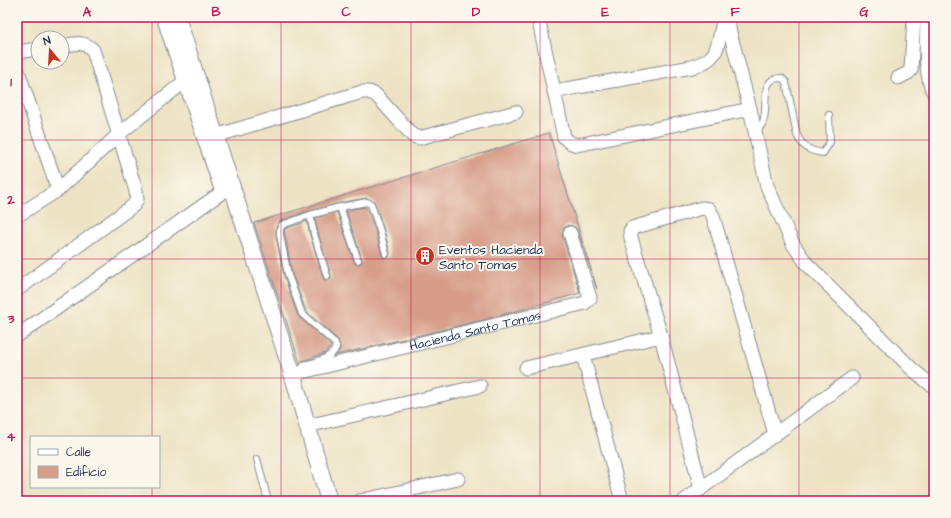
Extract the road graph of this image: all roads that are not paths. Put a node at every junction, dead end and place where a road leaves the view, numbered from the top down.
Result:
1 (163, 17) edge
2 (177, 17) edge
3 (538, 17) edge
4 (725, 17) edge
5 (914, 17) edge
6 (927, 17) edge
7 (70, 45) edge
8 (30, 50) edge
9 (17, 52) edge
10 (17, 68) edge
11 (190, 77) junction
12 (898, 78) dead end
13 (555, 91) junction
14 (934, 94) edge
15 (750, 109) junction
16 (516, 112) dead end
17 (829, 115) dead end
18 (755, 133) junction
19 (118, 134) junction
20 (215, 136) junction
21 (226, 189) junction
22 (58, 190) junction
23 (340, 207) junction
24 (310, 215) junction
25 (17, 216) edge
26 (570, 233) dead end
27 (386, 254) dead end
28 (358, 260) dead end
29 (327, 276) dead end
30 (17, 290) edge
31 (17, 336) edge
32 (661, 336) junction
33 (583, 355) junction
34 (526, 368) dead end
35 (292, 372) junction
36 (852, 378) dead end
37 (480, 386) dead end
38 (934, 387) edge
39 (307, 426) junction
40 (775, 434) junction
41 (257, 459) dead end
42 (458, 479) dead end
43 (700, 489) junction
44 (268, 501) edge
45 (329, 501) edge
46 (359, 501) edge
47 (623, 501) edge
48 (684, 501) edge

1 - 11 street
2 - 11 street
3 - 13 street
4 - 13 street
4 - 15 street
5 - 12 street
6 - 14 street
7 - 19 street
8 - 9 street
10 - 22 street
11 - 19 street
11 - 20 street
11 - 21 street
13 - 15 street
15 - 18 street
16 - 20 street
17 - 18 lane
18 - 38 street
19 - 22 street
19 - 30 street
20 - 21 street
21 - 31 street
21 - 35 street
22 - 25 street
23 - 24 lane
23 - 27 lane
23 - 28 lane
24 - 29 lane
24 - 35 lane
26 - 35 street, Hacienda Santo Tomas
32 - 33 street
32 - 40 street
32 - 43 street
33 - 34 street
33 - 47 street
35 - 39 street
36 - 40 street
37 - 39 street
39 - 45 street
40 - 43 street
41 - 44 lane
42 - 46 street
43 - 48 street

